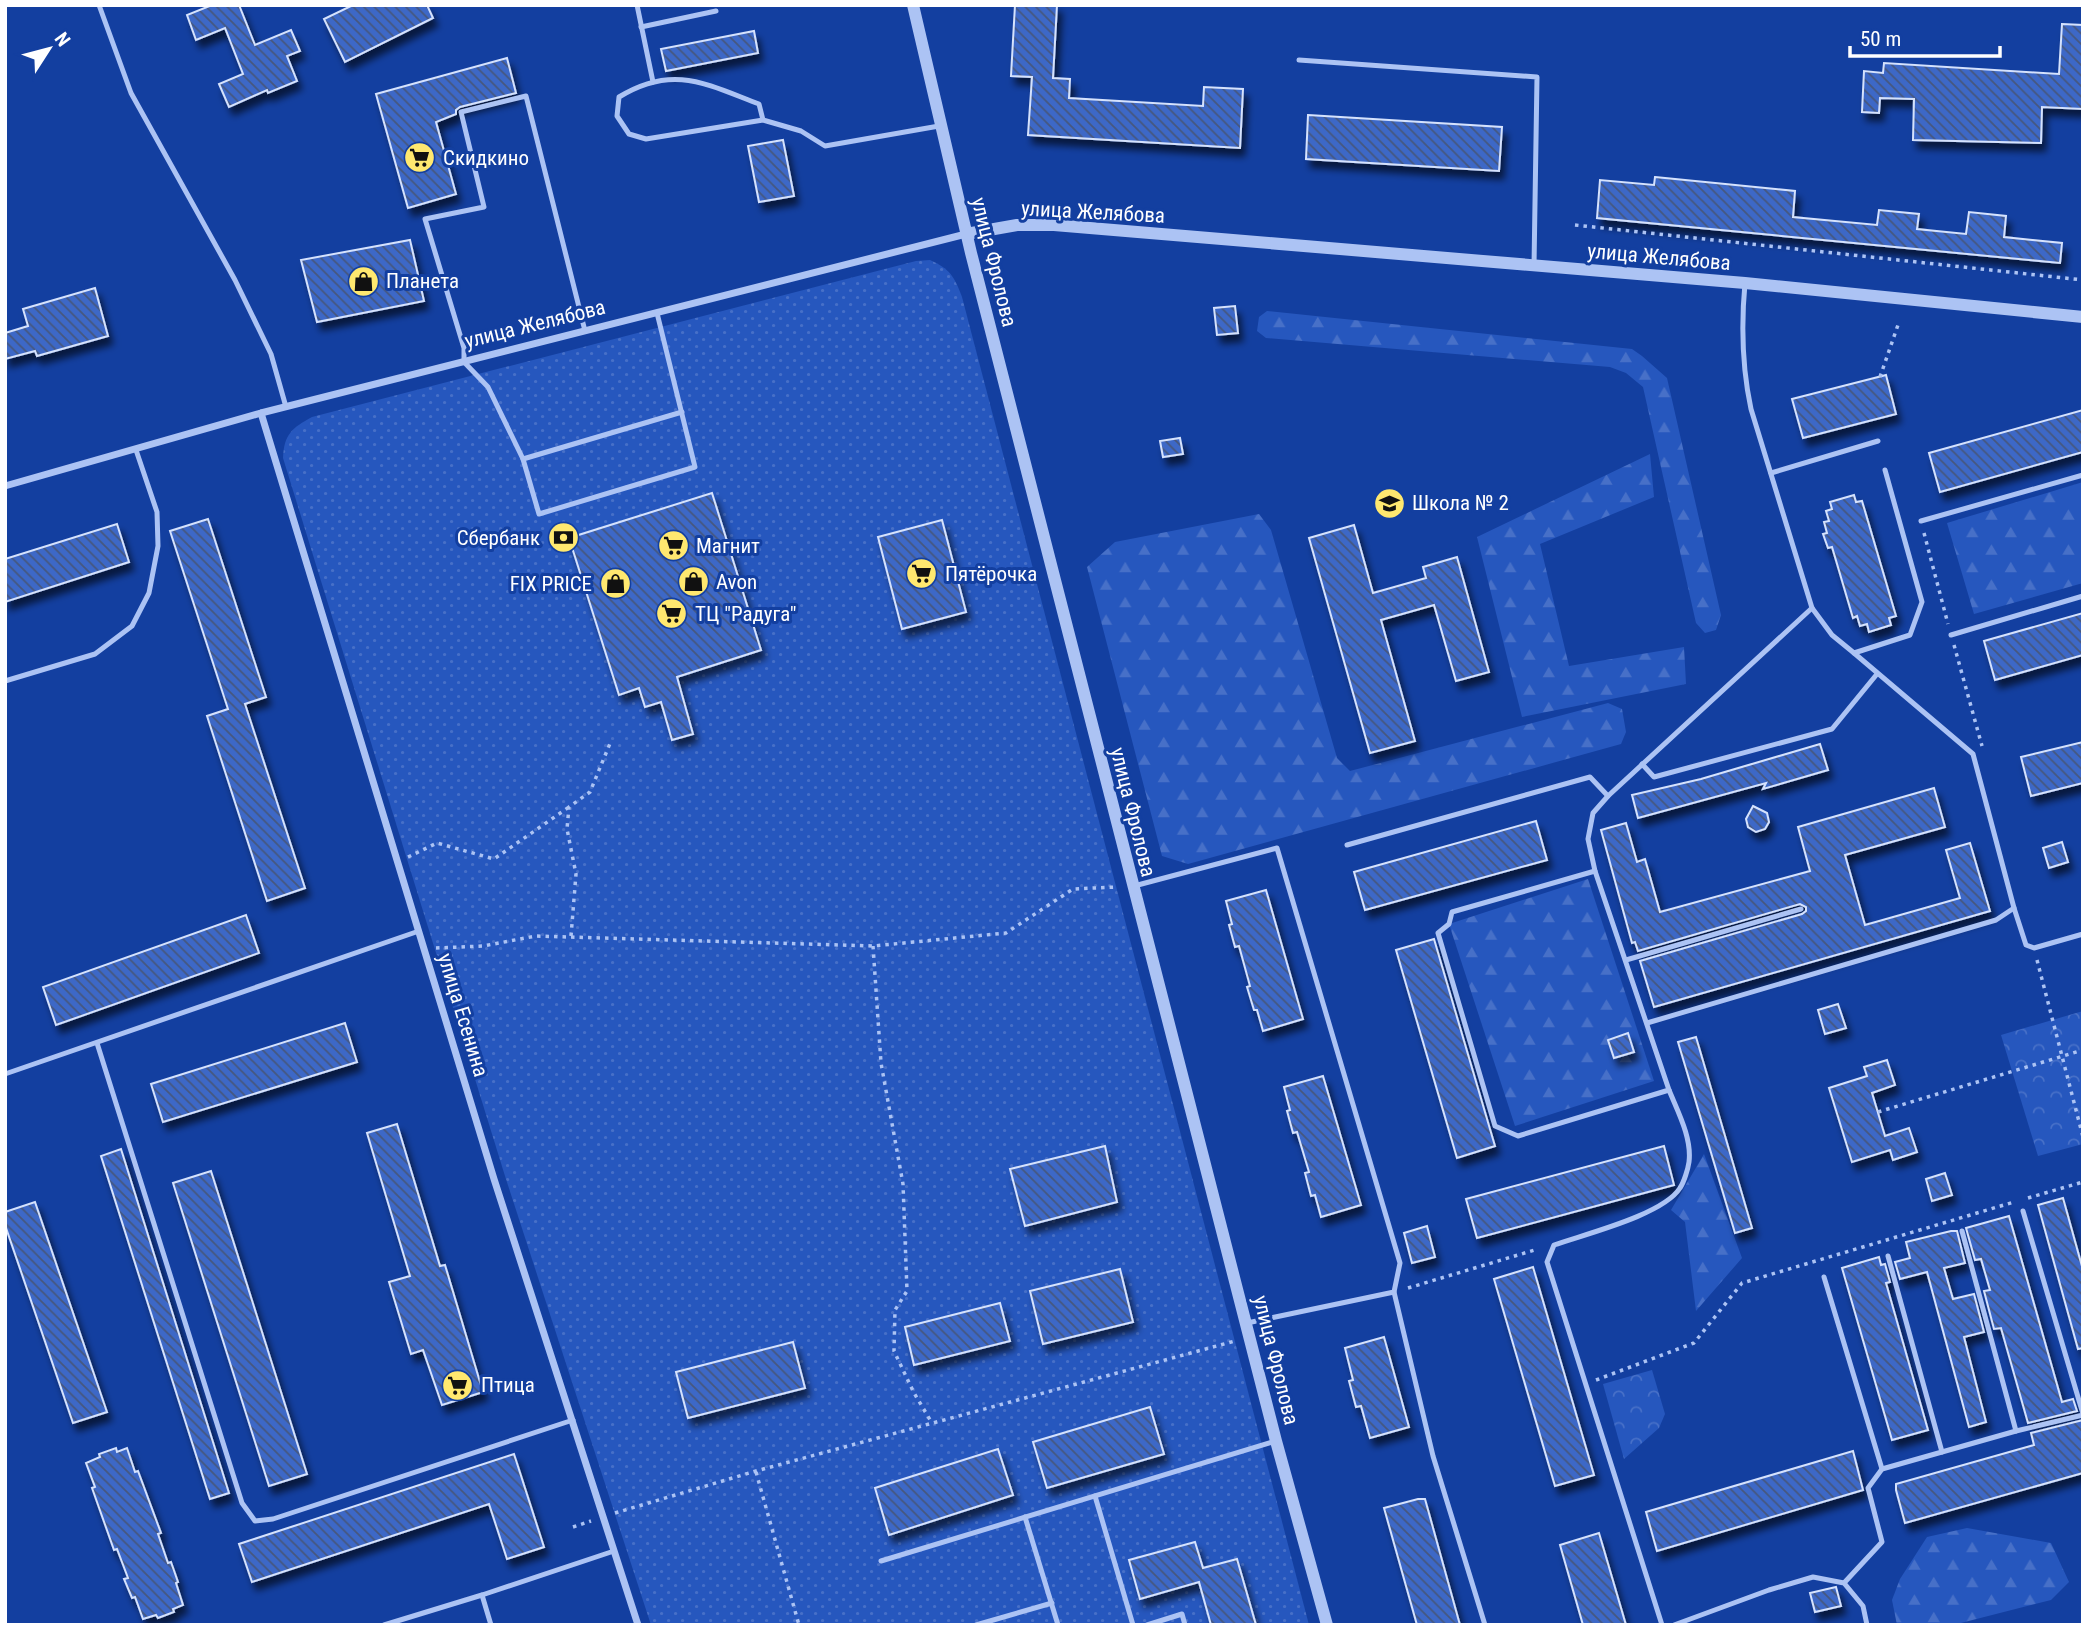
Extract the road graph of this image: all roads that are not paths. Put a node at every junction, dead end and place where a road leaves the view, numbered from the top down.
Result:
1 (99, 5) edge
2 (637, 5) edge
3 (913, 5) edge
4 (716, 11) dead end
5 (641, 27) junction
6 (1299, 60) dead end
7 (653, 82) junction
8 (763, 120) junction
9 (942, 126) junction
10 (966, 234) junction
11 (1534, 265) junction
12 (1745, 283) junction
13 (657, 313) junction
14 (2083, 317) edge
15 (585, 331) junction
16 (464, 362) junction
17 (286, 407) junction
18 (682, 412) junction
19 (261, 413) junction
20 (1878, 441) dead end
21 (136, 450) junction
22 (523, 459) junction
23 (1885, 470) dead end
24 (1771, 473) junction
25 (2083, 475) edge
26 (5, 486) edge
27 (1921, 521) dead end
28 (2083, 596) edge
29 (1812, 608) junction
30 (1951, 635) dead end
31 (1854, 653) junction
32 (1877, 674) junction
33 (5, 681) edge
34 (1642, 764) junction
35 (1608, 796) junction
36 (1347, 845) dead end
37 (1595, 871) junction
38 (1133, 886) junction
39 (2014, 908) junction
40 (1801, 909) dead end
41 (419, 931) junction
42 (2083, 934) edge
43 (1626, 960) junction
44 (1647, 1023) junction
45 (97, 1043) junction
46 (6, 1072) edge
47 (1670, 1090) junction
48 (2023, 1211) dead end
49 (1962, 1231) dead end
50 (1888, 1256) dead end
51 (1825, 1277) dead end
52 (1394, 1292) junction
53 (1247, 1323) junction
54 (2083, 1415) edge
55 (573, 1420) junction
56 (2016, 1431) junction
57 (1276, 1441) junction
58 (1942, 1452) junction
59 (1882, 1469) junction
60 (1095, 1496) junction
61 (1025, 1517) junction
62 (614, 1551) junction
63 (881, 1561) dead end
64 (1844, 1583) junction
65 (482, 1595) junction
66 (1052, 1603) junction
67 (384, 1625) edge
68 (491, 1625) edge
69 (638, 1625) edge
70 (976, 1625) edge
71 (1058, 1625) edge
72 (1133, 1625) edge
73 (1147, 1625) edge
74 (1185, 1625) edge
75 (1327, 1625) edge
76 (1485, 1625) edge
77 (1662, 1625) edge
78 (1674, 1625) edge
79 (1867, 1625) edge

1 - 17 lane
2 - 5 lane
3 - 9 street, улица Фролова
4 - 5 lane
5 - 7 lane
6 - 11 lane
7 - 8 lane
7 - 8 lane
8 - 9 lane
9 - 10 street, улица Фролова
10 - 11 street, улица Желябова
10 - 13 street, улица Желябова
10 - 38 street, улица Фролова
11 - 12 street, улица Желябова
12 - 14 street, улица Желябова
12 - 24 lane
13 - 15 street, улица Желябова
13 - 18 lane
15 - 16 street, улица Желябова
15 - 16 lane
16 - 17 street, улица Желябова
16 - 22 lane
17 - 19 street, улица Желябова
18 - 22 lane
18 - 22 lane
19 - 21 street, улица Желябова
19 - 41 street, улица Есенина
20 - 24 lane
21 - 26 street, улица Желябова
21 - 33 lane
23 - 31 lane
24 - 29 lane
25 - 27 lane
28 - 30 lane
29 - 31 lane
29 - 34 lane
31 - 32 lane
32 - 34 lane
32 - 39 lane
34 - 35 lane
35 - 36 lane
35 - 37 lane
37 - 43 lane
37 - 47 lane
38 - 52 lane
38 - 53 street, улица Фролова
39 - 42 lane
39 - 44 lane
40 - 43 lane
41 - 45 lane
41 - 55 street, улица Есенина
43 - 44 lane
44 - 47 lane
45 - 46 lane
45 - 55 lane
47 - 77 lane
48 - 54 lane
49 - 56 lane
50 - 58 lane
51 - 59 lane
52 - 53 lane
52 - 76 lane
53 - 57 street, улица Фролова
54 - 56 lane
55 - 62 street, улица Есенина
56 - 58 lane
57 - 60 lane
57 - 75 street, улица Фролова
58 - 59 lane
59 - 64 lane
60 - 61 lane
60 - 72 lane
61 - 63 lane
61 - 66 lane
62 - 65 lane
62 - 69 street, улица Есенина
64 - 78 lane
64 - 79 lane
65 - 67 lane
65 - 68 lane
66 - 70 lane
66 - 71 lane
73 - 74 lane

